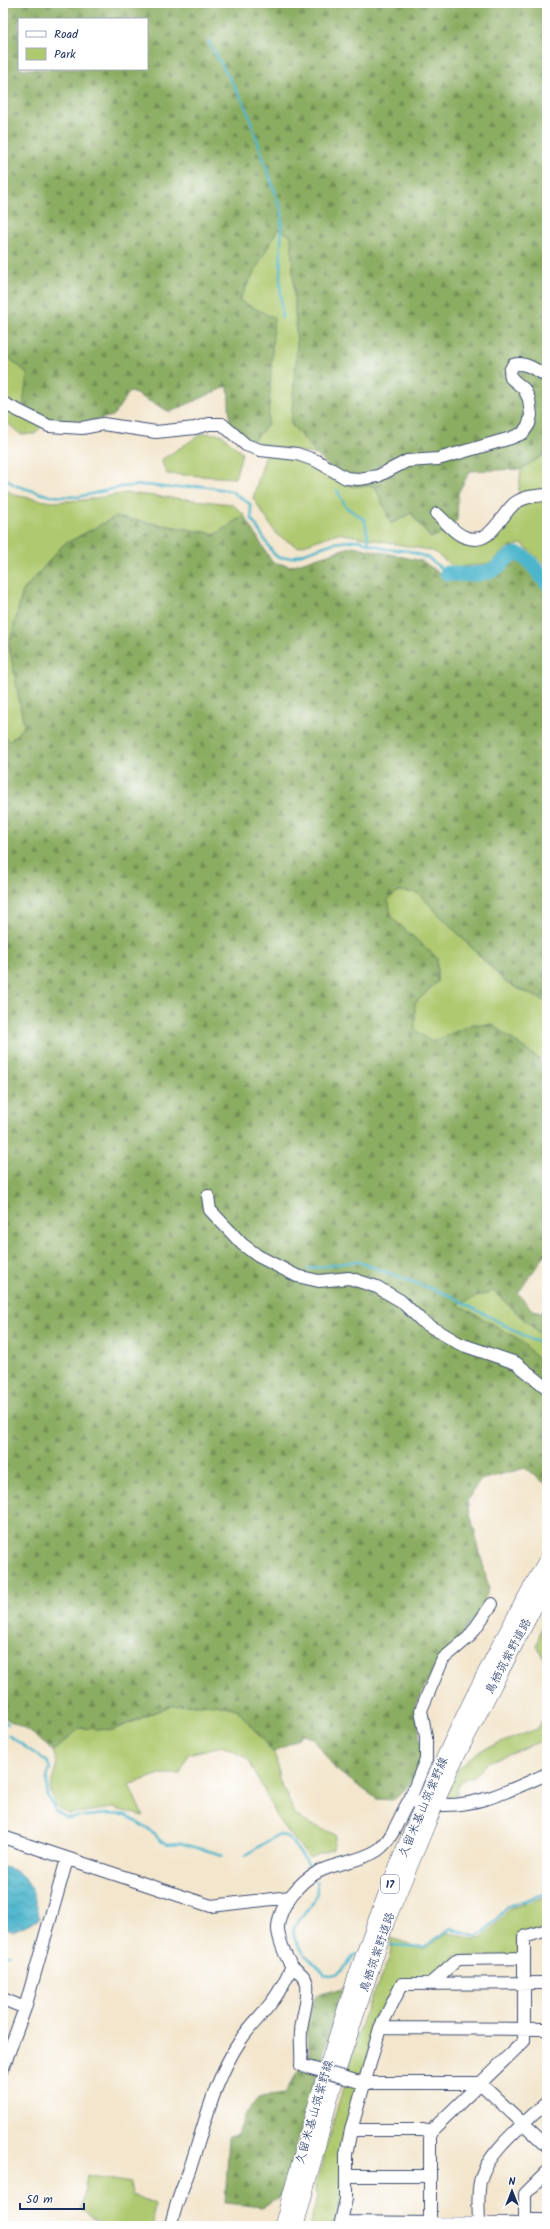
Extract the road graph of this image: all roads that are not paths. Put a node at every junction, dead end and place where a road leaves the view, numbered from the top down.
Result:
1 (547, 375) edge
2 (3, 403) edge
3 (547, 495) edge
4 (437, 514) dead end
5 (208, 1196) dead end
6 (547, 1388) edge
7 (546, 1560) edge
8 (547, 1583) edge
9 (492, 1604) dead end
10 (547, 1774) edge
11 (442, 1806) dead end
12 (3, 1837) edge
13 (67, 1859) junction
14 (290, 1897) junction
15 (547, 1930) edge
16 (524, 1958) junction
17 (292, 1966) junction
18 (431, 1983) junction
19 (525, 1983) junction
20 (547, 1983) edge
21 (3, 1999) edge
22 (25, 2008) junction
23 (380, 2028) junction
24 (524, 2029) junction
25 (547, 2029) edge
26 (3, 2068) edge
27 (364, 2083) junction
28 (480, 2083) junction
29 (547, 2102) edge
30 (524, 2124) junction
31 (351, 2130) junction
32 (430, 2132) junction
33 (547, 2146) edge
34 (547, 2172) edge
35 (347, 2176) junction
36 (429, 2176) junction
37 (547, 2220) edge
38 (525, 2223) edge
39 (341, 2224) edge
40 (430, 2224) edge
41 (479, 2225) edge
42 (171, 2226) edge
43 (282, 2226) edge
44 (296, 2226) edge

1 - 2 street
3 - 4 street
5 - 6 street
7 - 43 main road, 久留米基山筑紫野線 / 17
8 - 44 main road, 鳥栖筑紫野道路 / 17
9 - 14 street
10 - 11 street
12 - 13 street
13 - 14 street
13 - 22 street
14 - 17 street
15 - 16 street
16 - 18 street
16 - 19 street
17 - 27 street, bridge
17 - 42 street
18 - 19 street
18 - 23 street
19 - 20 street
19 - 24 street
21 - 22 street
22 - 26 street
23 - 24 street
23 - 27 street
24 - 25 street
24 - 28 street
27 - 28 street
27 - 31 street
28 - 30 street
28 - 32 street
29 - 30 street
30 - 33 street
30 - 41 street
31 - 32 street
31 - 35 street
32 - 36 street
34 - 38 street
35 - 36 street
35 - 39 street
36 - 40 street
37 - 38 street
38 - 41 street
39 - 40 street
40 - 41 street

